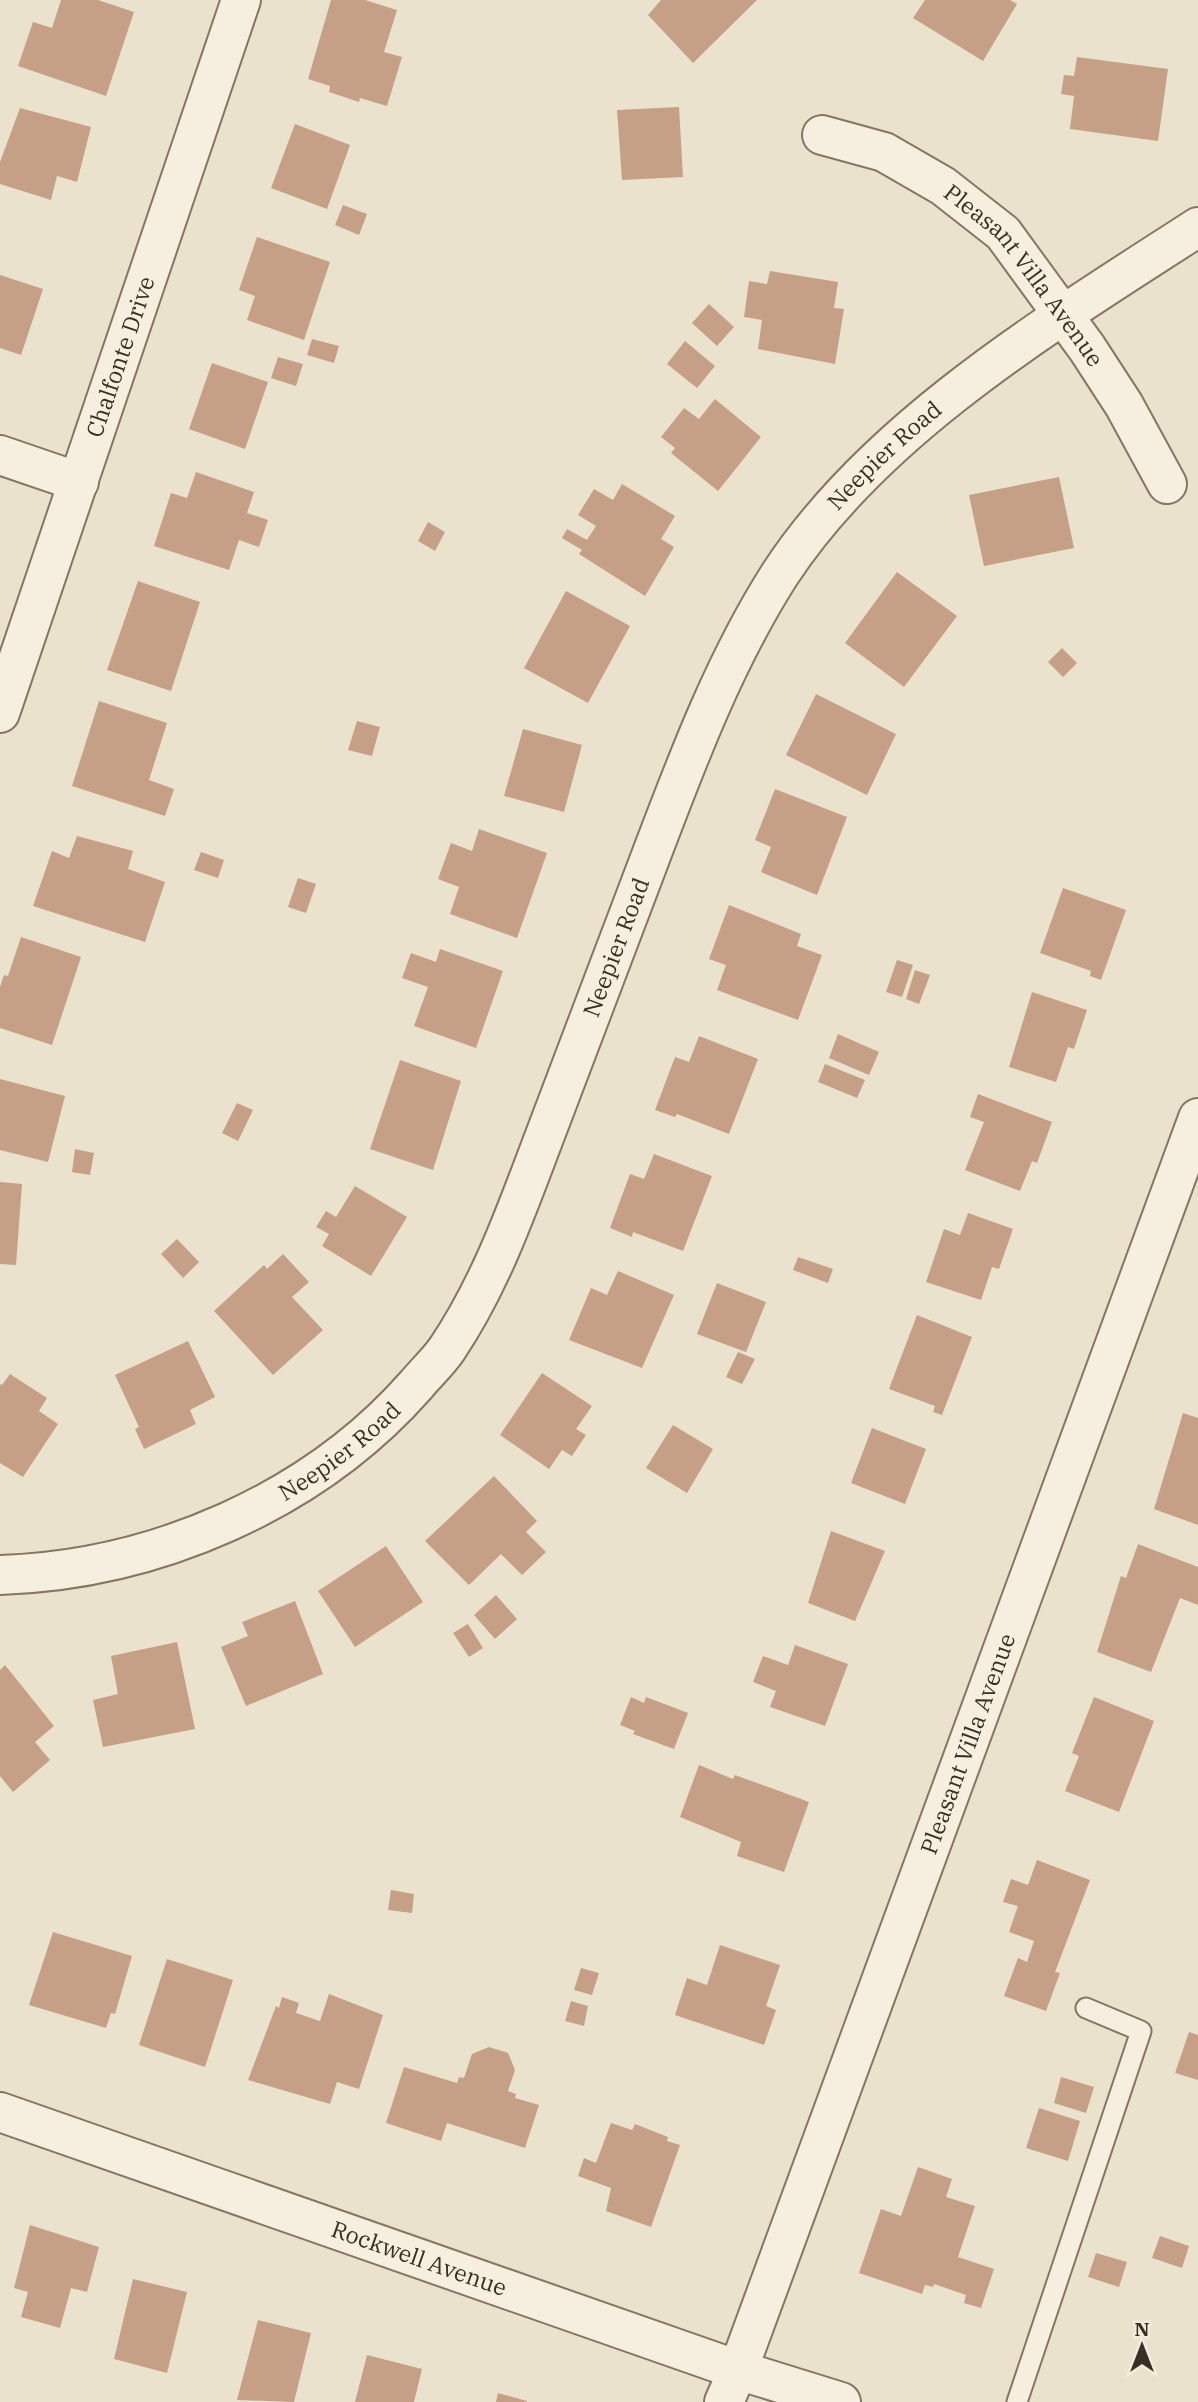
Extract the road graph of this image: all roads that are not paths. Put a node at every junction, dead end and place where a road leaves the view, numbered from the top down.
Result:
1 (241, 0) edge
2 (822, 135) dead end
3 (1198, 227) edge
4 (1065, 313) junction
5 (0, 455) edge
6 (79, 482) junction
7 (1167, 484) dead end
8 (0, 713) edge
9 (1198, 1118) edge
10 (0, 1575) edge
11 (1086, 2008) dead end
12 (0, 2112) edge
13 (731, 2386) edge
14 (841, 2402) edge
15 (1017, 2402) edge

1 - 6 street, Chalfonte Drive
2 - 4 street, Pleasant Villa Avenue
3 - 4 street, Neepier Road
4 - 7 street, Pleasant Villa Avenue
4 - 10 street, Neepier Road
5 - 6 street
6 - 8 street, Chalfonte Drive
9 - 13 street, Pleasant Villa Avenue
11 - 15 lane
12 - 13 street, Rockwell Avenue
13 - 14 street, Rockwell Avenue

